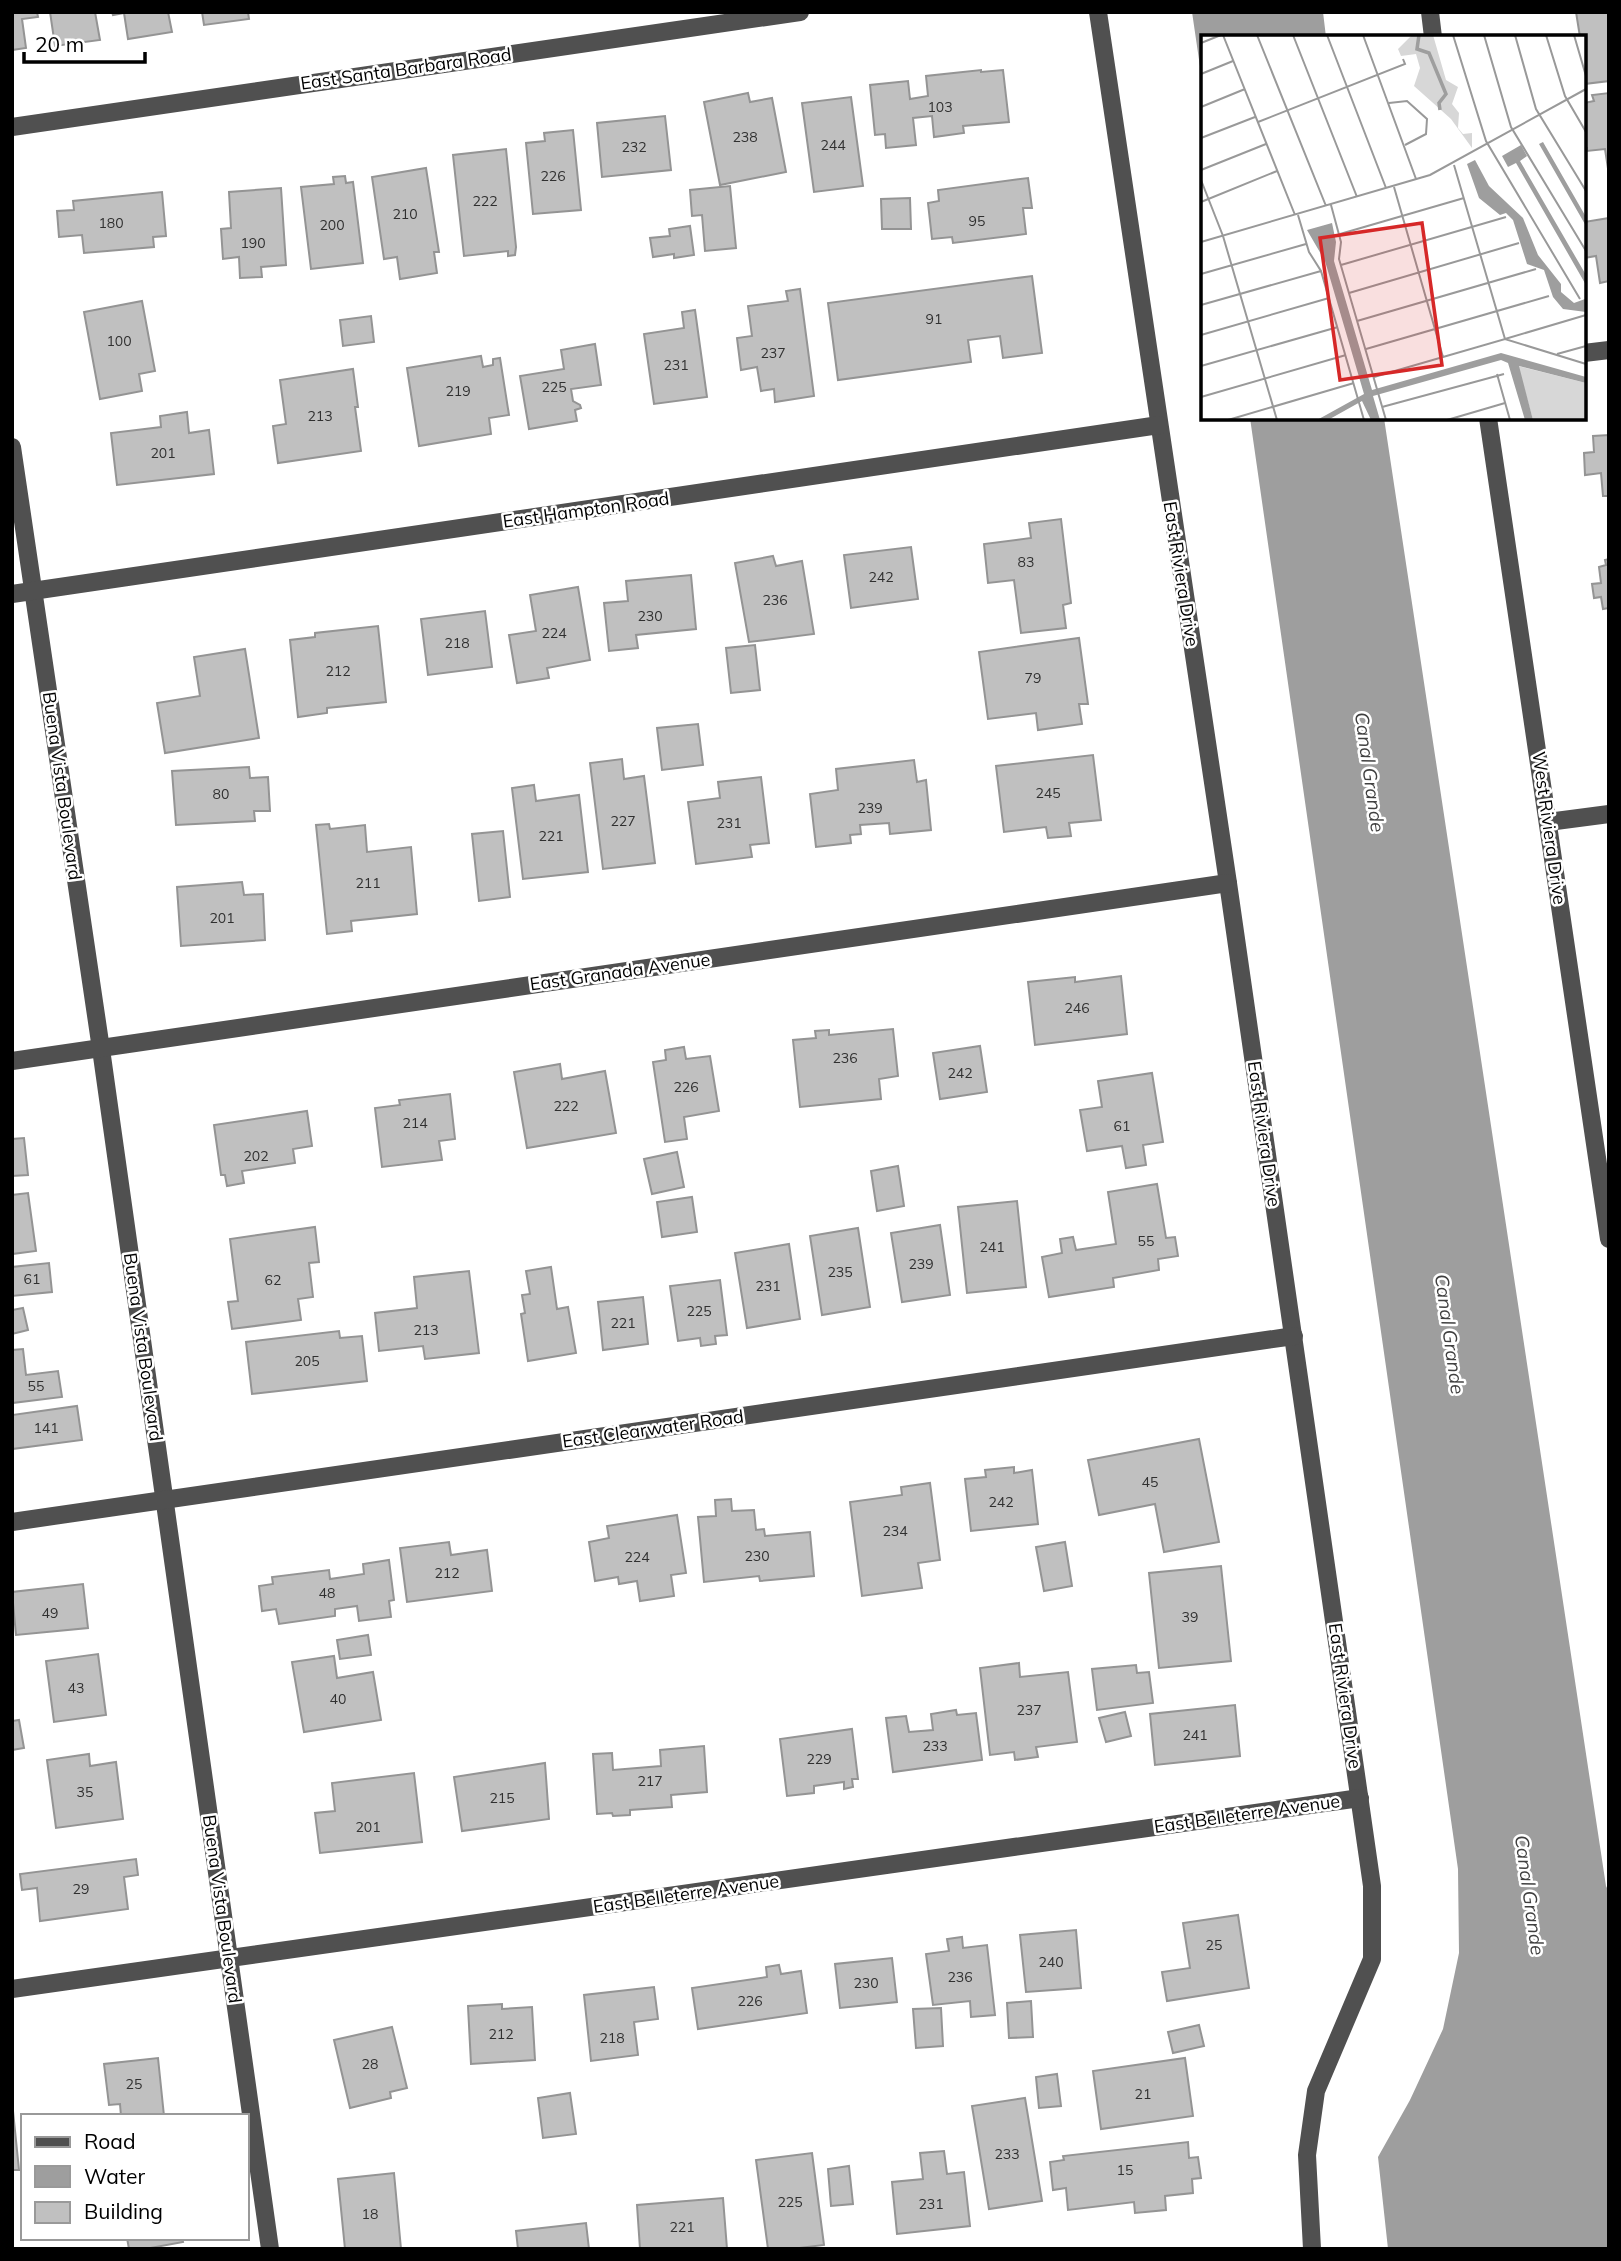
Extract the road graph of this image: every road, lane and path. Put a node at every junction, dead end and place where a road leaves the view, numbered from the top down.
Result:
1 (800, 12) edge
2 (1098, 12) edge
3 (1430, 12) edge
4 (1433, 35) edge
5 (12, 127) edge
6 (1609, 350) edge
7 (1586, 353) edge
8 (1488, 420) edge
9 (1159, 425) junction
10 (12, 447) edge
11 (32, 591) junction
12 (12, 594) edge
13 (1609, 814) edge
14 (1548, 822) junction
15 (1228, 883) junction
16 (101, 1049) junction
17 (12, 1061) edge
18 (1609, 1239) edge
19 (1294, 1336) junction
20 (165, 1500) junction
21 (12, 1522) edge
22 (1360, 1798) junction
23 (229, 1959) junction
24 (12, 1989) edge
25 (270, 2249) edge
26 (1312, 2249) edge

1 - 5 street, East Santa Barbara Road
2 - 9 street, East Riviera Drive
3 - 4 street
6 - 7 street
8 - 14 street, West Riviera Drive
9 - 11 street, East Hampton Road
9 - 15 street, East Riviera Drive
10 - 11 street, Buena Vista Boulevard
11 - 12 street, East Hampton Road
11 - 16 street, Buena Vista Boulevard
13 - 14 street
14 - 18 street, West Riviera Drive
15 - 16 street, East Granada Avenue
15 - 19 street, East Riviera Drive
16 - 17 street, East Granada Avenue
16 - 20 street, Buena Vista Boulevard
19 - 20 street, East Clearwater Road
19 - 22 street, East Riviera Drive
20 - 21 street, East Clearwater Road
20 - 23 street, Buena Vista Boulevard
22 - 23 street, East Belleterre Avenue
22 - 26 street, East Riviera Drive
23 - 24 street, East Belleterre Avenue
23 - 25 street, Buena Vista Boulevard

